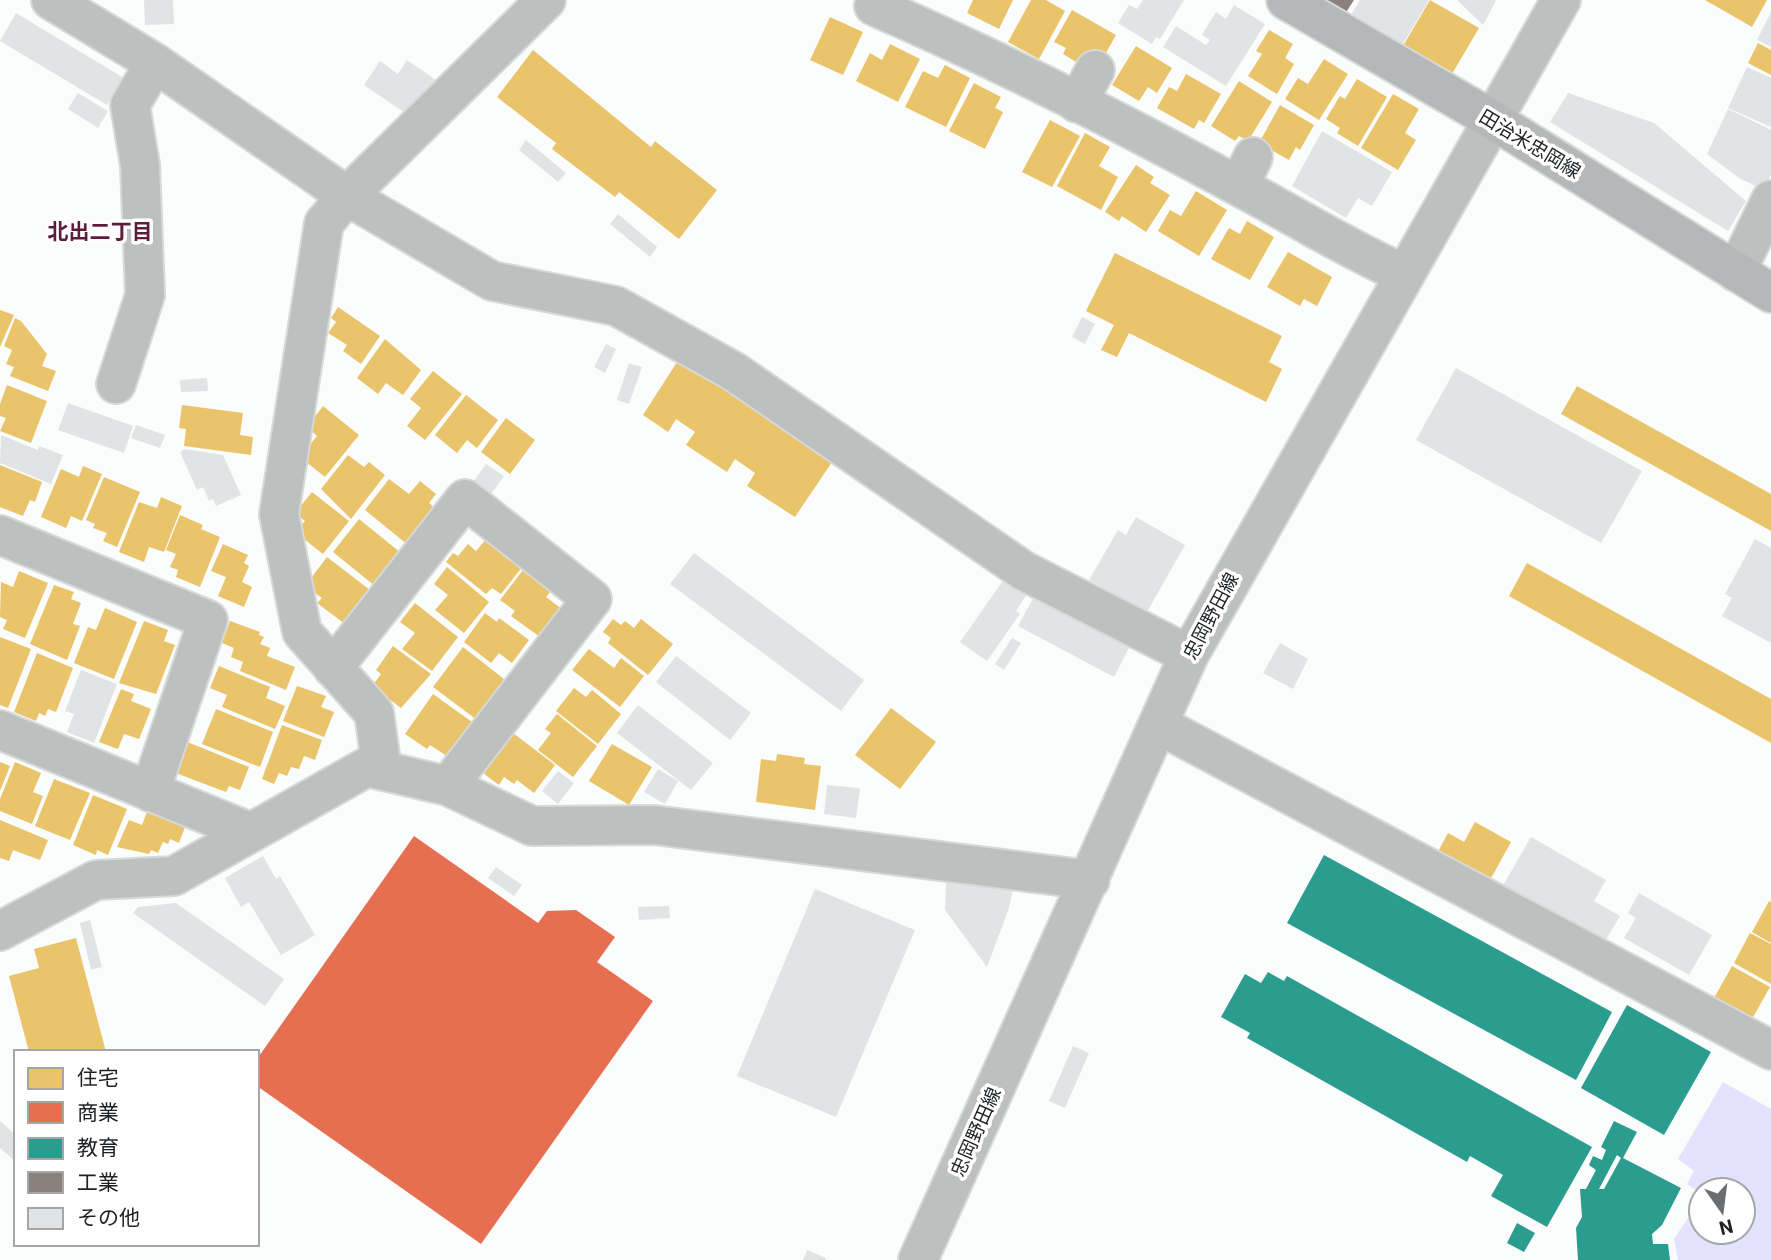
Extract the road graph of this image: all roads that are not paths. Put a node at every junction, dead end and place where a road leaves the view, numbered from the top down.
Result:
1 (51, 0) edge
2 (546, 0) edge
3 (1286, 0) edge
4 (1561, 0) edge
5 (874, 6) dead end
6 (926, 13) edge
7 (155, 63) junction
8 (1095, 70) dead end
9 (1077, 103) junction
10 (1493, 120) junction
11 (347, 196) junction
12 (1771, 200) edge
13 (1736, 272) junction
14 (1404, 274) junction
15 (1771, 293) edge
16 (116, 384) dead end
17 (0, 536) edge
18 (1189, 654) junction
19 (334, 668) junction
20 (1158, 725) junction
21 (0, 730) edge
22 (382, 769) junction
23 (448, 786) junction
24 (150, 792) junction
25 (250, 832) junction
26 (1090, 880) junction
27 (0, 930) edge
28 (1771, 1051) edge
29 (918, 1260) edge

1 - 7 street
2 - 11 street
3 - 10 main road, 田治米忠岡線
4 - 10 street, 忠岡野田線
5 - 6 street
6 - 9 street
7 - 11 street
7 - 16 street
8 - 9 street
9 - 14 street
10 - 13 main road, 田治米忠岡線
10 - 14 street, 忠岡野田線
11 - 18 street
11 - 19 street
12 - 13 street
13 - 15 main road, 田治米忠岡線
14 - 18 street, 忠岡野田線
17 - 24 street
18 - 20 street, 忠岡野田線
19 - 22 street
19 - 23 street
20 - 26 street, 忠岡野田線
20 - 28 street
21 - 24 street
22 - 23 street
22 - 25 street
23 - 26 street
24 - 25 street
25 - 27 street
26 - 29 street, 忠岡野田線

